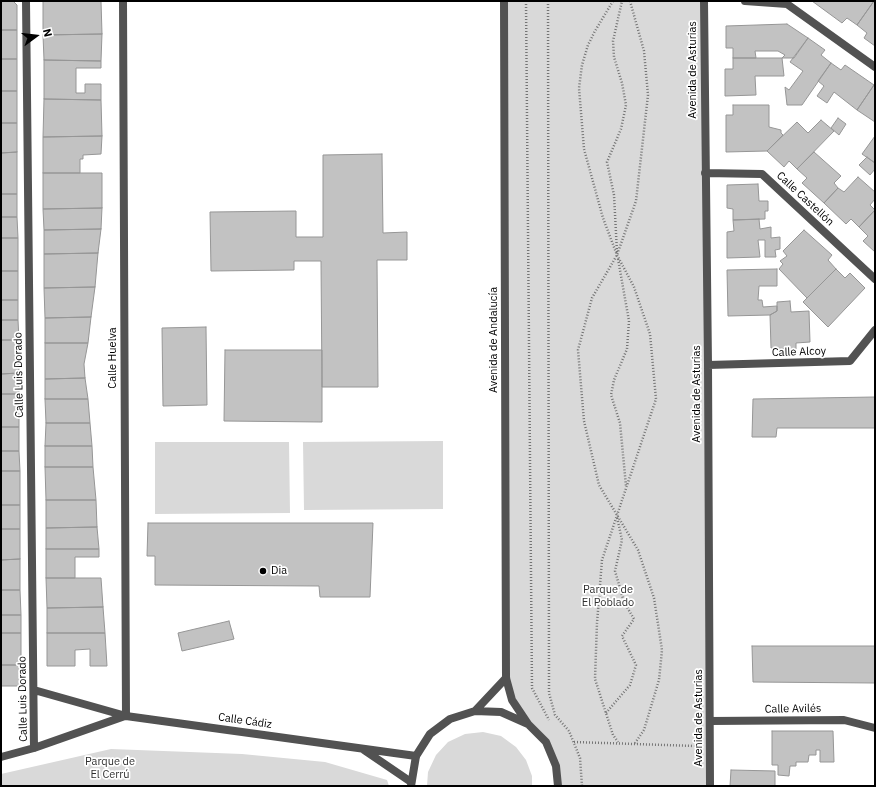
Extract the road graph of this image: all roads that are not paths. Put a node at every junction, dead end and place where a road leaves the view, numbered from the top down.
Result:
1 (26, 1) edge
2 (123, 1) edge
3 (504, 1) edge
4 (704, 1) edge
5 (745, 1) edge
6 (875, 67) edge
7 (705, 173) junction
8 (875, 279) edge
9 (875, 330) edge
10 (708, 365) junction
11 (506, 678) junction
12 (34, 690) junction
13 (475, 711) junction
14 (126, 716) junction
15 (710, 721) junction
16 (528, 724) junction
17 (875, 728) edge
18 (34, 748) junction
19 (362, 749) junction
20 (416, 756) junction
21 (1, 757) edge
22 (411, 784) edge
23 (558, 786) edge
24 (710, 786) edge

1 - 12 street, Calle Luis Dorado
2 - 14 street, Calle Huelva
3 - 11 street, Avenida de Andalucía
4 - 7 street, Avenida de Asturias
5 - 6 street
7 - 8 street, Calle Castellón
7 - 10 street, Avenida de Asturias
9 - 10 street, Calle Alcoy
10 - 15 street, Avenida de Asturias
11 - 13 street
11 - 16 street, Avenida de Andalucía
12 - 14 street, Calle Cádiz
12 - 18 street, Calle Luis Dorado
13 - 16 street
13 - 20 street
14 - 18 street, Calle Cádiz
14 - 19 street, Calle Cádiz
15 - 17 street, Calle Avilés
15 - 24 street, Avenida de Asturias
16 - 23 street
18 - 21 street, Calle Cádiz
19 - 20 street, Calle Cádiz
19 - 22 street, Calle Cádiz
20 - 22 street

